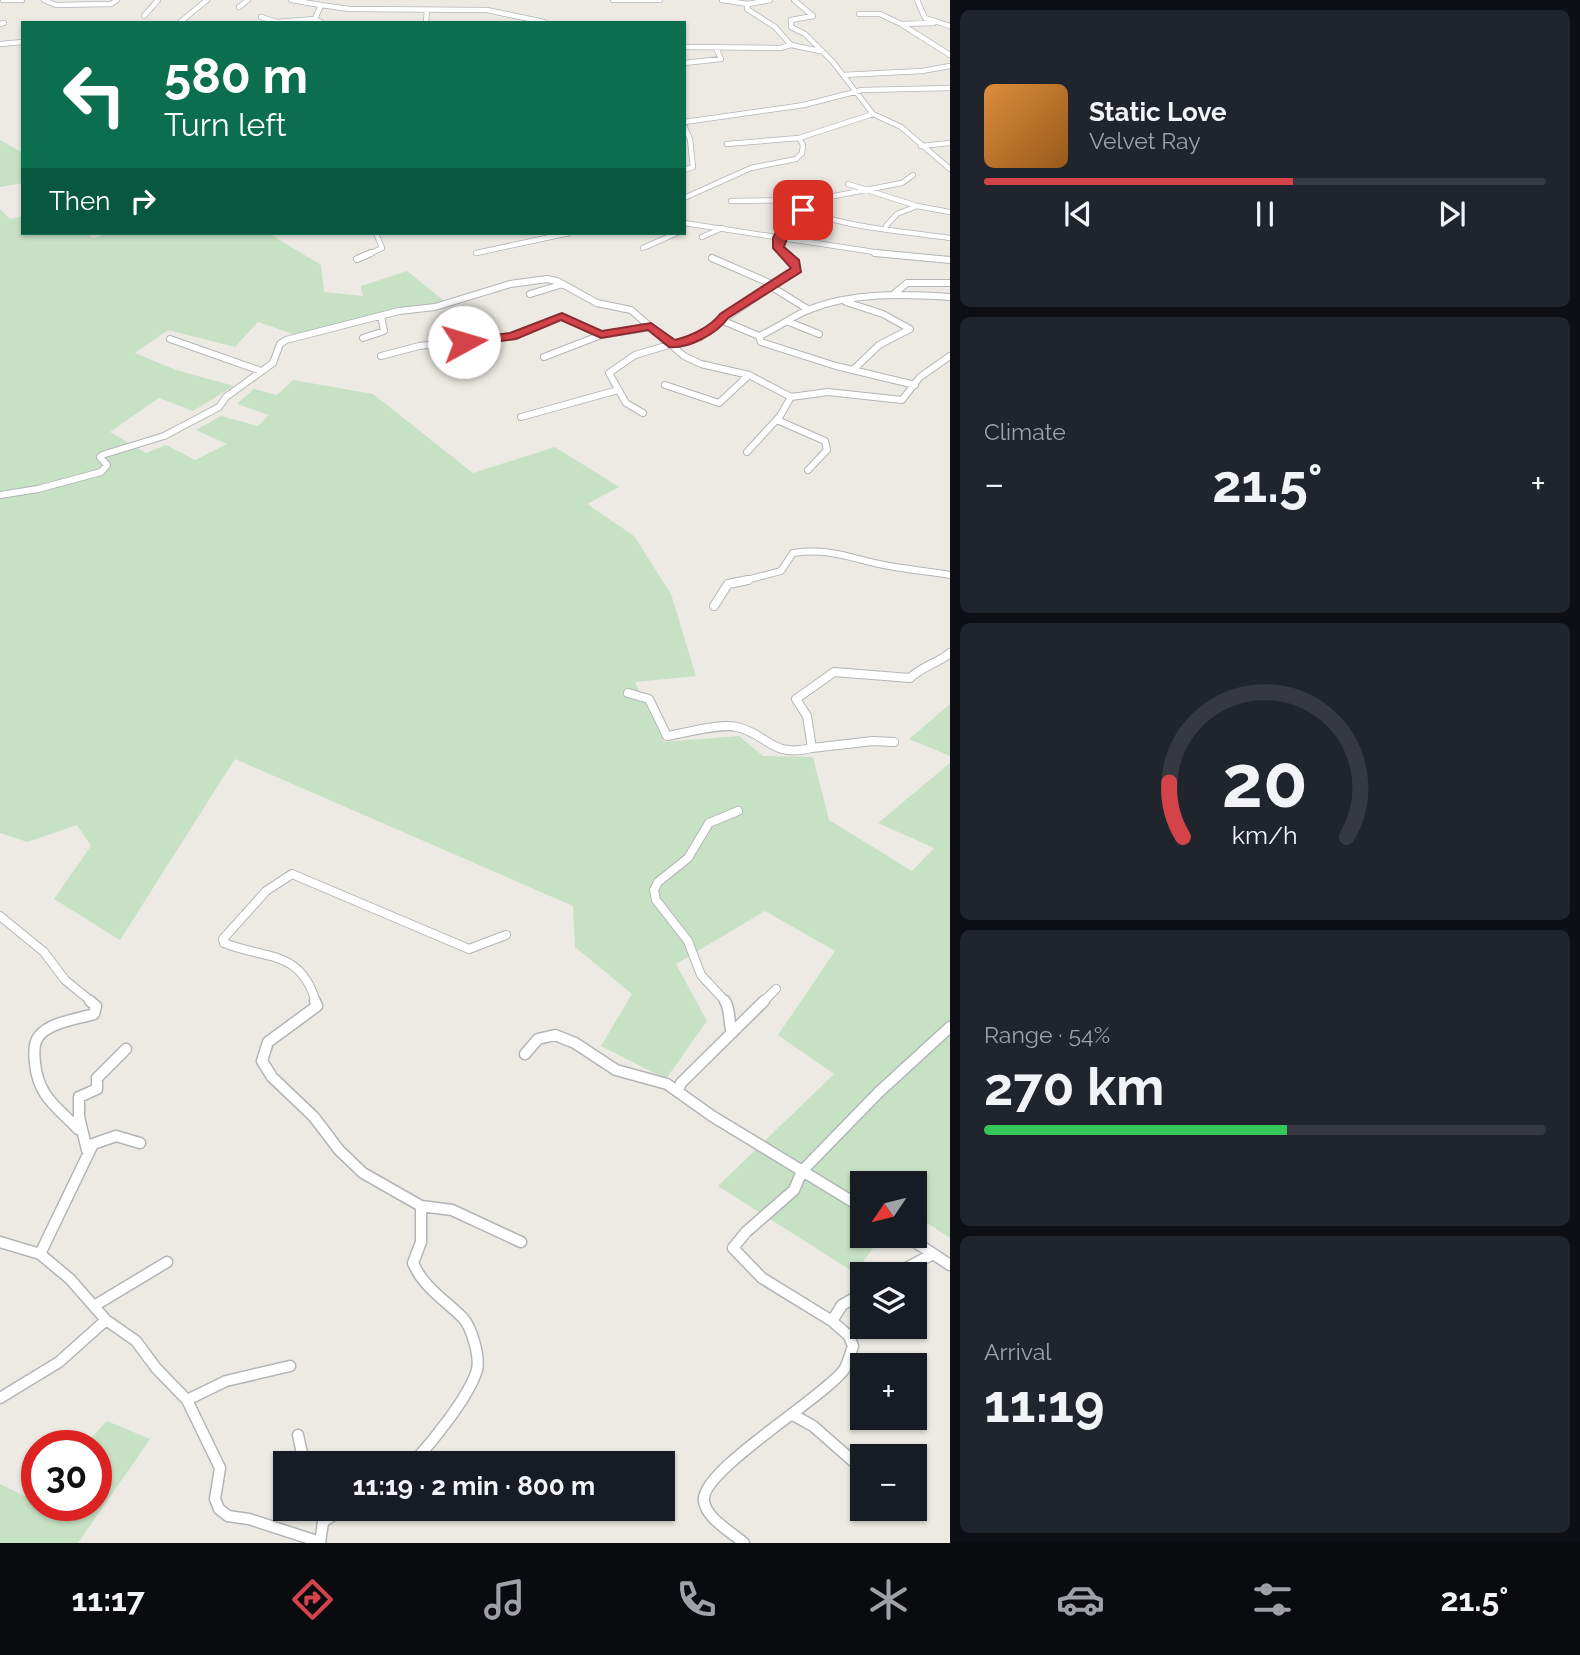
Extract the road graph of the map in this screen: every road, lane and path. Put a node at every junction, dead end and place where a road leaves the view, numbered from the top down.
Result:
1 (3, 0) edge
2 (22, 0) edge
3 (44, 0) edge
4 (117, 0) edge
5 (158, 0) edge
6 (207, 0) edge
7 (248, 0) edge
8 (291, 0) edge
9 (313, 0) edge
10 (613, 0) edge
11 (660, 0) edge
12 (722, 0) edge
13 (769, 0) edge
14 (794, 0) edge
15 (917, 0) edge
16 (305, 1) edge
17 (748, 4) junction
18 (321, 5) junction
19 (239, 7) dead end
20 (427, 10) junction
21 (859, 13) dead end
22 (144, 16) dead end
23 (261, 17) dead end
24 (315, 19) junction
25 (181, 21) edge
26 (274, 21) edge
27 (290, 21) edge
28 (318, 21) edge
29 (426, 21) edge
30 (539, 21) edge
31 (934, 23) junction
32 (901, 24) junction
33 (950, 26) edge
34 (775, 27) junction
35 (791, 27) junction
36 (21, 42) edge
37 (788, 43) junction
38 (0, 44) edge
39 (686, 47) edge
40 (716, 48) junction
41 (822, 51) junction
42 (950, 55) edge
43 (686, 63) edge
44 (950, 65) edge
45 (843, 75) junction
46 (950, 88) edge
47 (854, 92) junction
48 (873, 114) junction
49 (686, 124) edge
50 (686, 129) edge
51 (799, 138) junction
52 (950, 143) edge
53 (727, 144) dead end
54 (921, 146) junction
55 (686, 169) edge
56 (950, 169) edge
57 (913, 175) dead end
58 (848, 184) dead end
59 (869, 190) junction
60 (686, 197) edge
61 (731, 201) dead end
62 (795, 203) junction
63 (917, 206) junction
64 (950, 212) edge
65 (688, 225) edge
66 (886, 226) junction
67 (722, 228) junction
68 (377, 235) edge
69 (560, 235) edge
70 (672, 235) edge
71 (702, 237) dead end
72 (779, 238) junction
73 (950, 238) edge
74 (643, 248) dead end
75 (950, 252) edge
76 (477, 253) dead end
77 (712, 258) dead end
78 (357, 259) dead end
79 (941, 259) junction
80 (950, 260) edge
81 (950, 282) edge
82 (564, 284) junction
83 (773, 286) junction
84 (895, 293) junction
85 (530, 295) dead end
86 (950, 297) edge
87 (844, 301) junction
88 (809, 310) junction
89 (381, 316) junction
90 (721, 320) junction
91 (789, 322) junction
92 (651, 327) junction
93 (819, 334) dead end
94 (601, 335) junction
95 (758, 337) junction
96 (363, 338) dead end
97 (170, 339) dead end
98 (673, 344) junction
99 (382, 356) dead end
100 (950, 356) edge
101 (544, 357) dead end
102 (853, 370) junction
103 (261, 371) junction
104 (749, 375) junction
105 (915, 385) junction
106 (665, 386) dead end
107 (618, 390) junction
108 (791, 397) junction
109 (643, 413) dead end
110 (521, 417) dead end
111 (777, 420) junction
112 (747, 452) dead end
113 (808, 470) dead end
114 (0, 495) edge
115 (950, 575) edge
116 (714, 606) dead end
117 (950, 653) edge
118 (628, 693) dead end
119 (894, 742) dead end
120 (812, 748) junction
121 (738, 811) dead end
122 (0, 916) edge
123 (506, 935) dead end
124 (776, 989) dead end
125 (950, 1027) edge
126 (732, 1033) junction
127 (126, 1049) dead end
128 (525, 1054) dead end
129 (678, 1090) junction
130 (78, 1129) junction
131 (140, 1143) dead end
132 (87, 1150) junction
133 (802, 1171) junction
134 (850, 1201) edge
135 (421, 1206) junction
136 (0, 1242) edge
137 (521, 1242) dead end
138 (924, 1248) edge
139 (40, 1254) junction
140 (933, 1254) junction
141 (167, 1262) dead end
142 (918, 1262) edge
143 (950, 1265) edge
144 (850, 1300) edge
145 (94, 1306) junction
146 (106, 1320) junction
147 (832, 1321) junction
148 (290, 1366) dead end
149 (0, 1398) edge
150 (187, 1400) junction
151 (793, 1415) junction
152 (298, 1435) dead end
153 (301, 1451) edge
154 (424, 1451) edge
155 (850, 1461) edge
156 (323, 1521) edge
157 (320, 1543) edge
158 (744, 1543) edge

1 - 2 street
3 - 4 street
5 - 22 street
6 - 25 street
7 - 19 street
8 - 16 street
9 - 16 street
10 - 11 street
12 - 17 street
13 - 17 street
14 - 35 street
15 - 31 street
16 - 18 street
17 - 34 street
18 - 20 street
18 - 24 street
20 - 29 street
20 - 30 street
21 - 32 street
23 - 26 street
24 - 27 street
24 - 28 street
31 - 32 street
31 - 33 street
32 - 42 street
34 - 35 street
34 - 37 street
35 - 41 street
36 - 38 street
37 - 40 street
37 - 41 street
39 - 40 street
40 - 43 street
41 - 45 street
44 - 45 street
45 - 47 street
46 - 47 street
47 - 48 street
47 - 49 street
48 - 51 street
48 - 54 street
50 - 55 street
51 - 53 street
51 - 60 street
52 - 54 street
54 - 56 street
57 - 59 street
58 - 59 street
59 - 62 street
59 - 63 street
61 - 62 street
62 - 66 street
62 - 72 street
63 - 64 street
63 - 66 street
65 - 67 street
66 - 73 street
67 - 71 street
67 - 72 street
68 - 78 street
69 - 76 street
70 - 74 street
72 - 79 street
72 - 83 street
75 - 79 street
77 - 83 street
79 - 80 street
81 - 84 street
82 - 85 street
82 - 89 street
82 - 92 street
83 - 88 street
83 - 90 street
84 - 86 street
84 - 87 street
87 - 88 street
87 - 102 street
88 - 91 street
89 - 96 street
89 - 103 street
90 - 95 street
90 - 98 street
91 - 93 street
91 - 95 street
92 - 94 street
92 - 98 street
94 - 99 street
94 - 101 street
95 - 102 street
97 - 103 street
98 - 104 street
98 - 107 street
100 - 105 street
102 - 105 street
103 - 114 street
104 - 106 street
104 - 108 street
105 - 108 street
107 - 109 street
107 - 110 street
108 - 111 street
111 - 112 street
111 - 113 street
115 - 116 street
117 - 120 street
118 - 120 street
119 - 120 street
121 - 126 street
122 - 130 street
123 - 135 street
124 - 126 street
125 - 133 street
126 - 129 street
127 - 130 street
128 - 129 street
129 - 133 street
130 - 132 street
131 - 132 street
132 - 139 street
133 - 134 street
133 - 147 street
135 - 137 street
135 - 154 street
136 - 139 street
138 - 140 street
139 - 145 street
140 - 142 street
140 - 143 street
141 - 145 street
144 - 147 street
145 - 146 street
146 - 149 street
146 - 150 street
147 - 151 street
148 - 150 street
150 - 157 street
151 - 155 street
151 - 158 street
152 - 153 street
156 - 157 street

